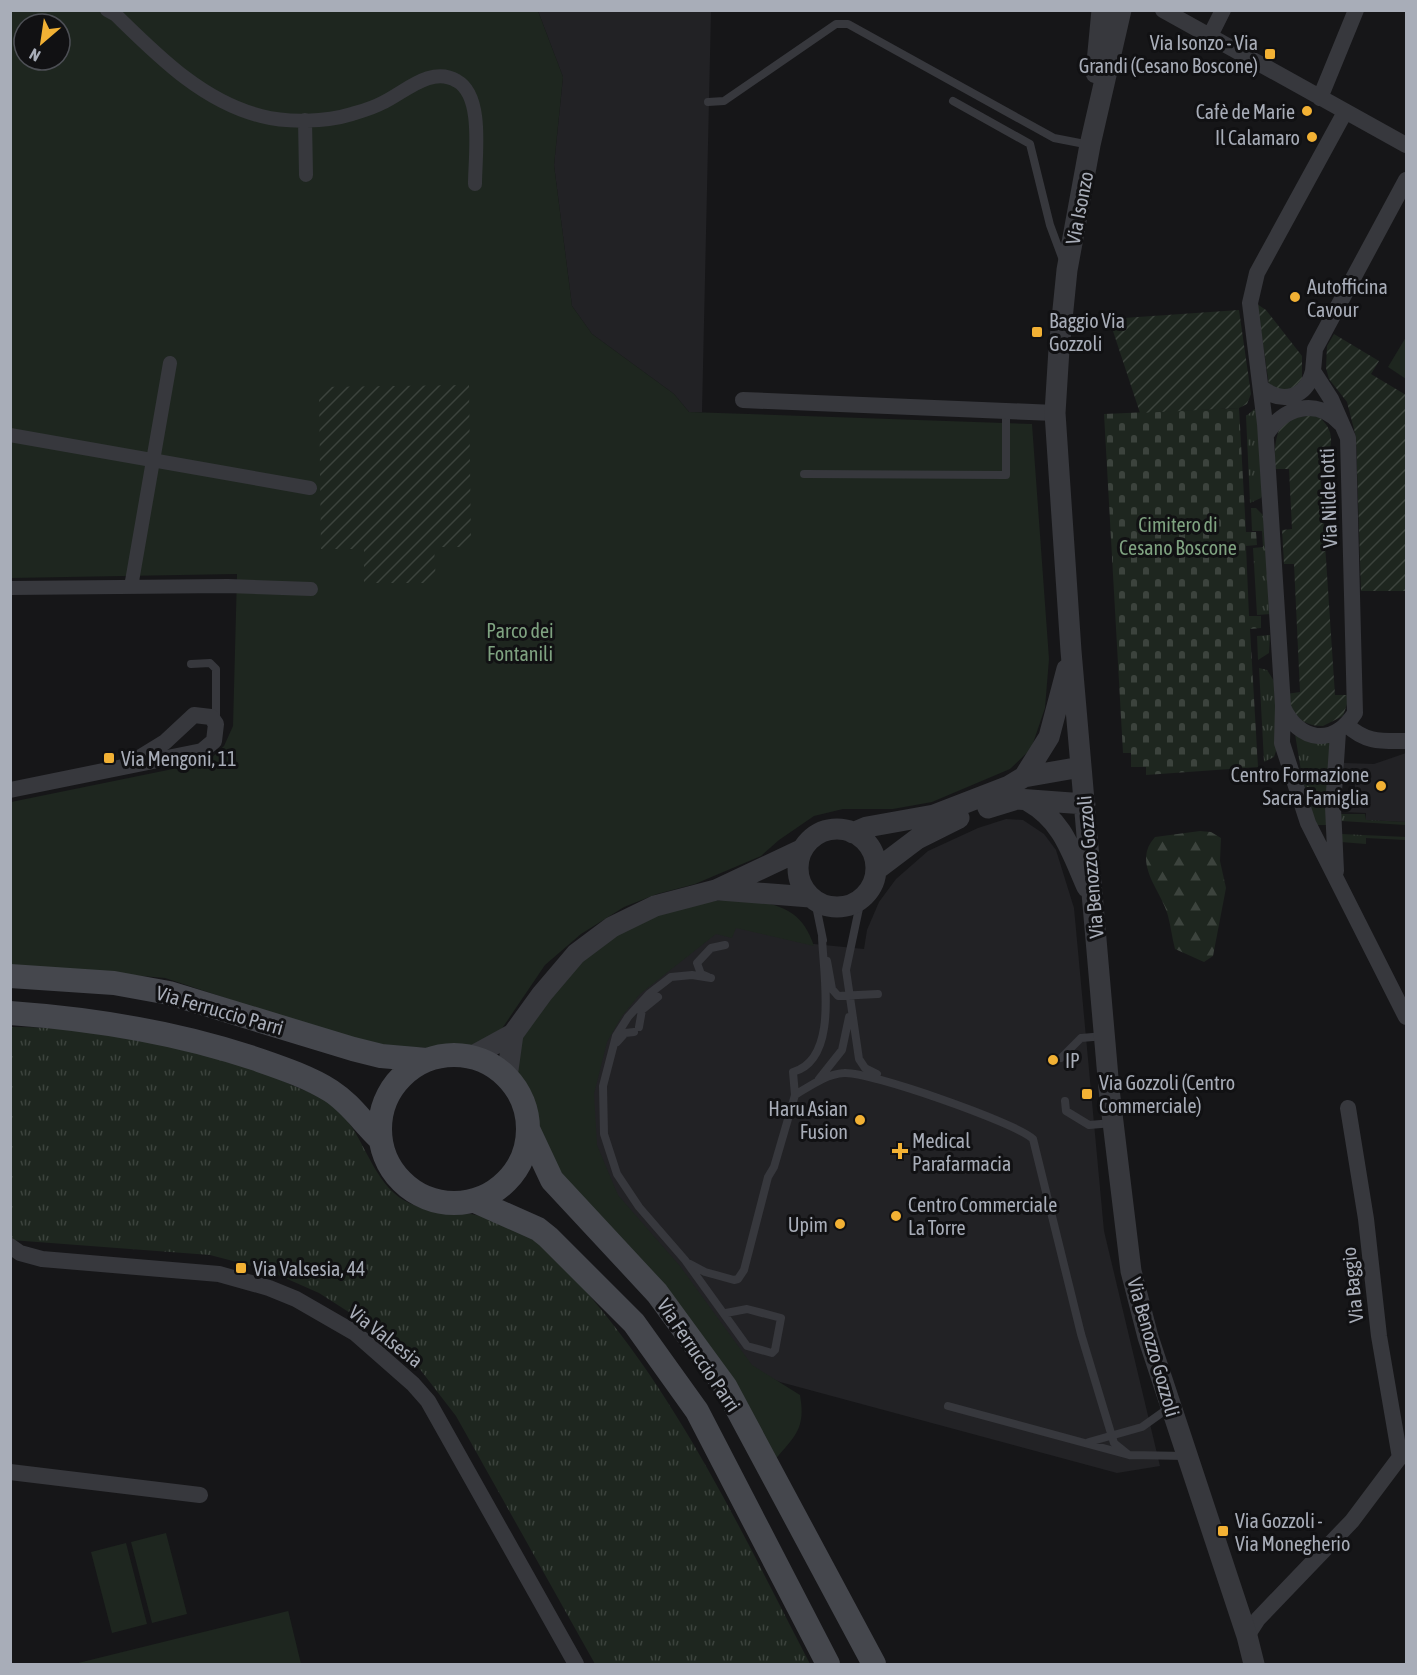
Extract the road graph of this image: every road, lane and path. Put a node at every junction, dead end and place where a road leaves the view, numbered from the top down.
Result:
1 (107, 10) edge
2 (1102, 10) edge
3 (1121, 10) edge
4 (1163, 10) edge
5 (1223, 10) edge
6 (1356, 10) edge
7 (1181, 17) edge
8 (1209, 36) junction
9 (1320, 98) junction
10 (953, 100) dead end
11 (708, 102) dead end
12 (1345, 112) junction
13 (305, 120) junction
14 (1090, 145) junction
15 (1407, 145) edge
16 (306, 175) dead end
17 (1407, 180) edge
18 (475, 184) dead end
19 (1067, 270) junction
20 (170, 363) dead end
21 (1313, 371) junction
22 (1261, 387) junction
23 (743, 400) dead end
24 (1006, 411) junction
25 (1054, 413) junction
26 (1344, 428) junction
27 (10, 435) edge
28 (1266, 435) junction
29 (153, 460) junction
30 (804, 474) dead end
31 (310, 488) dead end
32 (131, 587) junction
33 (10, 588) edge
34 (311, 589) dead end
35 (1071, 651) junction
36 (191, 664) dead end
37 (1283, 706) junction
38 (216, 724) junction
39 (1343, 729) junction
40 (1407, 741) edge
41 (126, 766) junction
42 (1081, 767) junction
43 (1024, 777) junction
44 (10, 790) edge
45 (1025, 800) junction
46 (1085, 804) junction
47 (853, 833) junction
48 (803, 849) junction
49 (876, 870) junction
50 (1336, 878) junction
51 (716, 890) junction
52 (813, 899) junction
53 (861, 899) junction
54 (1093, 901) junction
55 (822, 936) junction
56 (725, 945) dead end
57 (10, 976) edge
58 (878, 994) dead end
59 (658, 997) dead end
60 (849, 997) junction
61 (10, 1013) edge
62 (1407, 1017) edge
63 (513, 1034) junction
64 (1105, 1036) junction
65 (613, 1047) junction
66 (471, 1057) junction
67 (1061, 1058) dead end
68 (426, 1060) junction
69 (507, 1077) junction
70 (816, 1081) junction
71 (891, 1082) junction
72 (795, 1095) junction
73 (1065, 1101) dead end
74 (1347, 1108) dead end
75 (1113, 1123) junction
76 (529, 1131) junction
77 (380, 1139) junction
78 (475, 1201) junction
79 (14, 1251) edge
80 (685, 1260) junction
81 (715, 1275) junction
82 (714, 1299) junction
83 (726, 1313) junction
84 (948, 1406) dead end
85 (1170, 1407) junction
86 (1112, 1437) junction
87 (1088, 1443) junction
88 (1403, 1453) edge
89 (1129, 1455) junction
90 (1186, 1456) junction
91 (10, 1472) edge
92 (200, 1495) dead end
93 (1253, 1628) junction
94 (576, 1665) edge
95 (828, 1665) edge
96 (874, 1665) edge
97 (1254, 1665) edge

1 - 13 street
2 - 14 street, Via Isonzo
3 - 14 street, Via Isonzo
4 - 7 street
5 - 8 street
6 - 9 street
7 - 8 street
8 - 9 street
9 - 12 street
10 - 19 lane, Via Benozzo Gozzoli
11 - 14 lane
12 - 15 street
12 - 22 street
13 - 16 street
13 - 18 street
14 - 19 street, Via Isonzo
17 - 21 street
19 - 25 street, Via Benozzo Gozzoli
20 - 29 street
21 - 22 street
21 - 26 street, Via Nilde Iotti
22 - 28 street
23 - 24 street
24 - 25 street
24 - 30 lane
25 - 35 street, Via Benozzo Gozzoli
26 - 28 street
26 - 39 street, Via Nilde Iotti
27 - 29 street
28 - 37 street
29 - 31 street
29 - 32 street
32 - 33 street
32 - 34 street
35 - 42 street, Via Benozzo Gozzoli
35 - 43 street
36 - 38 lane
37 - 39 street
37 - 50 street
38 - 41 street
38 - 41 street
39 - 40 street
39 - 50 street, Via Nilde Iotti
41 - 44 street
42 - 43 street
42 - 46 street, Via Benozzo Gozzoli
43 - 47 street
45 - 46 street
45 - 49 street
45 - 54 street
46 - 54 street, Via Benozzo Gozzoli
47 - 48 street
47 - 49 street
48 - 51 street
48 - 52 street
49 - 53 street
50 - 62 street
51 - 52 street
51 - 63 street
52 - 53 street
52 - 55 lane
53 - 60 lane
54 - 64 street, Via Benozzo Gozzoli
55 - 60 lane
55 - 72 lane
56 - 65 lane
57 - 68 main road, Via Ferruccio Parri
58 - 60 lane
59 - 65 lane
60 - 70 lane
60 - 71 lane
61 - 77 main road, Via Ferruccio Parri
63 - 66 street
63 - 69 street
64 - 67 lane
64 - 75 street, Via Benozzo Gozzoli
65 - 80 lane
66 - 68 main road, Via Ferruccio Parri
66 - 69 main road, Via Ferruccio Parri
68 - 77 main road, Via Ferruccio Parri
69 - 76 main road, Via Ferruccio Parri
70 - 71 lane
70 - 72 lane
71 - 86 lane
72 - 81 lane
73 - 75 lane
74 - 88 street, Via Baggio
75 - 85 street, Via Benozzo Gozzoli
76 - 78 main road, Via Ferruccio Parri
76 - 96 main road, Via Ferruccio Parri
77 - 78 main road, Via Ferruccio Parri
78 - 95 main road, Via Ferruccio Parri
79 - 94 street, Via Valsesia
80 - 81 lane
80 - 82 lane
81 - 82 lane
82 - 83 lane
83 - 83 lane
84 - 87 lane
85 - 86 lane
85 - 90 street, Via Benozzo Gozzoli
86 - 87 lane
86 - 89 lane
87 - 89 lane
88 - 93 street
89 - 90 lane
90 - 93 street, Via Benozzo Gozzoli
91 - 92 street
93 - 97 street, Via Benozzo Gozzoli

